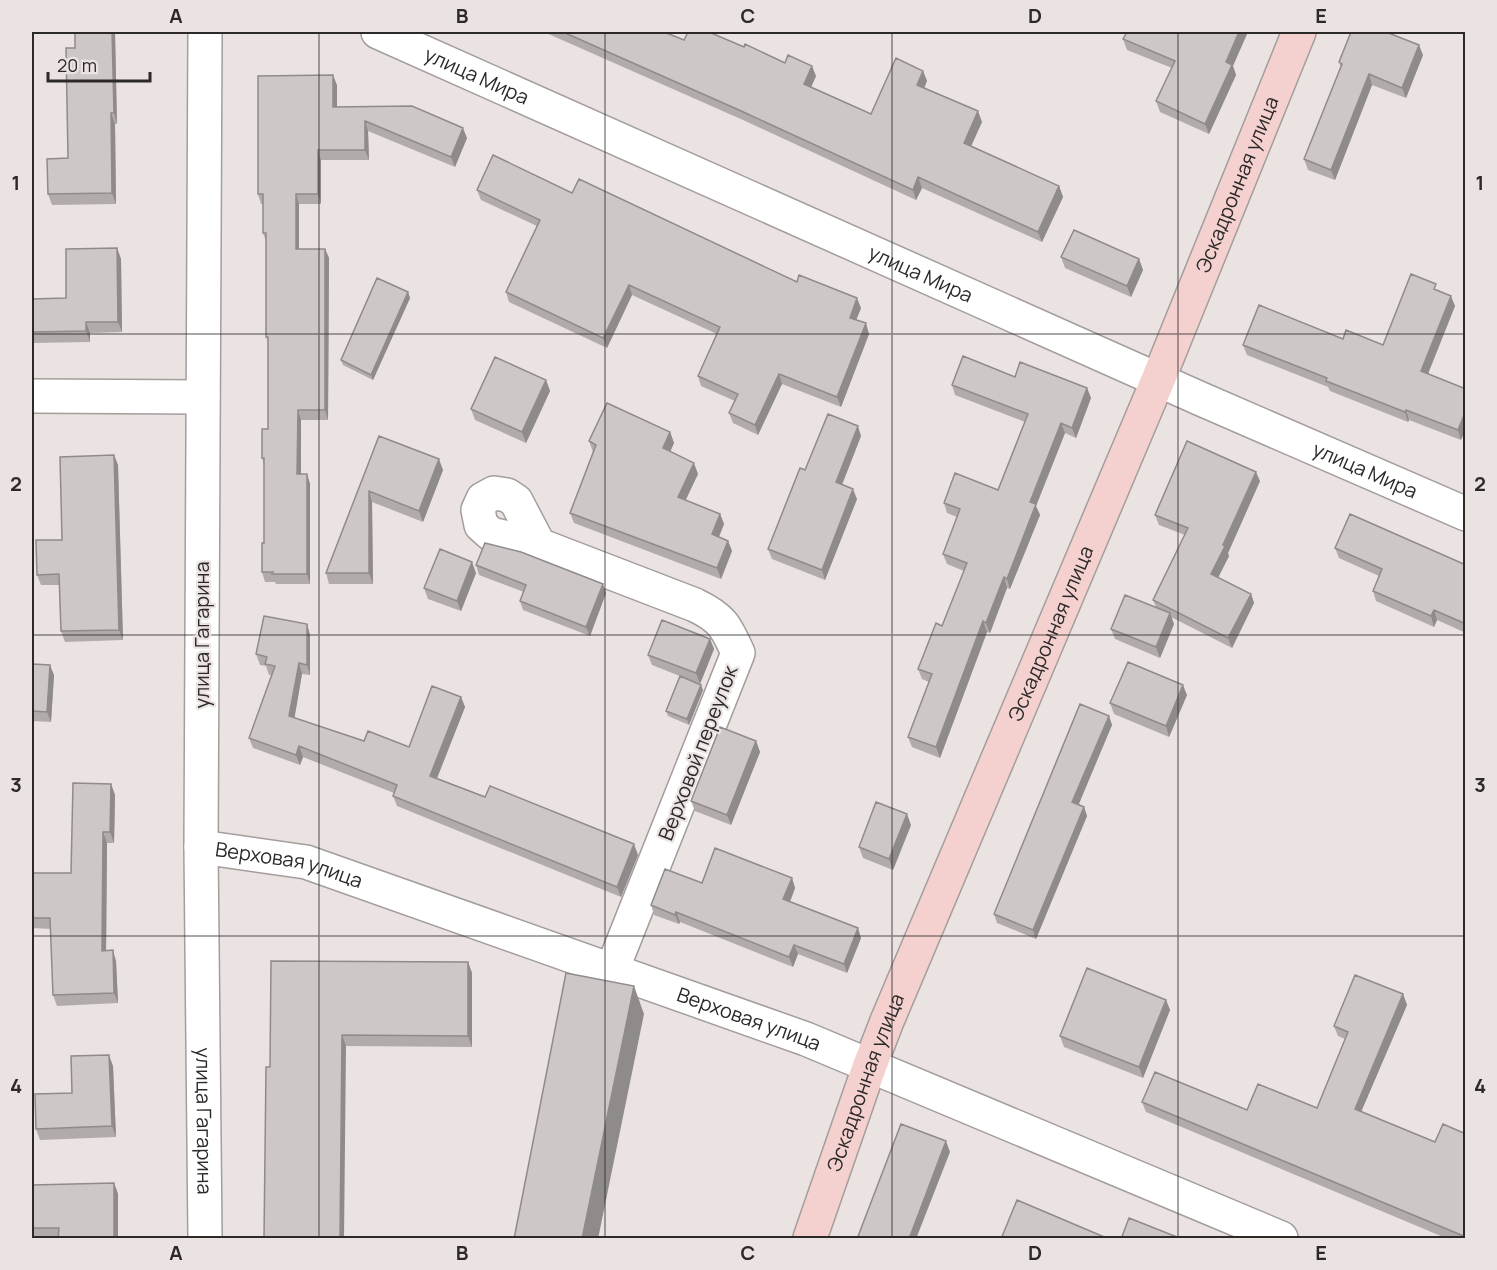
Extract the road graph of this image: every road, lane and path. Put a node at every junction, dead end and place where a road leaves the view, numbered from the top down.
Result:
1 (205, 32) edge
2 (378, 32) edge
3 (1299, 32) edge
4 (1158, 380) junction
5 (32, 396) edge
6 (203, 397) junction
7 (1466, 514) edge
8 (539, 545) dead end
9 (201, 847) junction
10 (612, 970) junction
11 (870, 1065) junction
12 (205, 1239) edge
13 (810, 1239) edge
14 (1281, 1239) edge

1 - 6 street, улица Гагарина
2 - 4 street, улица Мира
3 - 4 street, Эскадронная улица
4 - 7 street, улица Мира
4 - 11 street, Эскадронная улица
5 - 6 street
6 - 9 street, улица Гагарина
8 - 10 street, Верховой переулок
9 - 10 street, Верховая улица
9 - 12 street, улица Гагарина
10 - 11 street, Верховая улица
11 - 13 street, Эскадронная улица
11 - 14 street, Верховая улица

